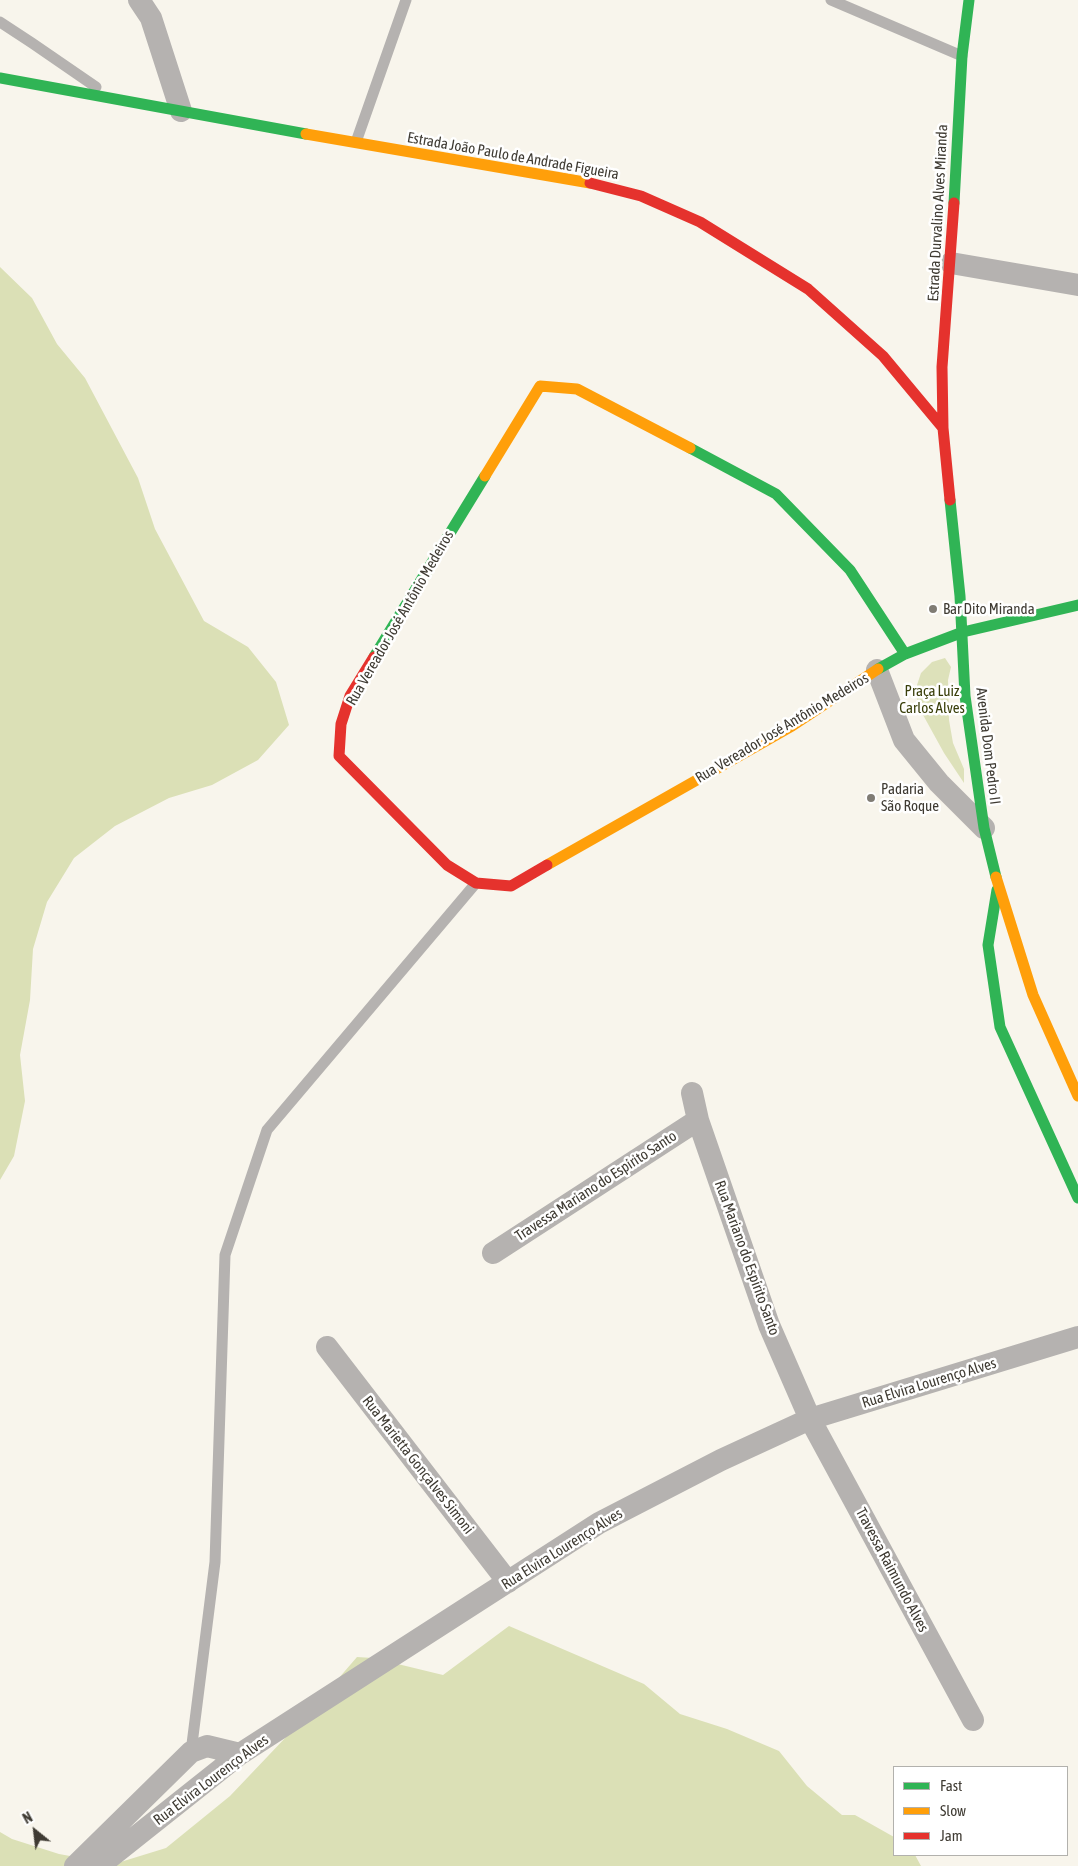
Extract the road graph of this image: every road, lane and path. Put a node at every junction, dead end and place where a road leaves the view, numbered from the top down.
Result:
1 (139, 0) edge
2 (406, 0) edge
3 (830, 0) edge
4 (969, 0) edge
5 (0, 22) edge
6 (962, 56) junction
7 (0, 78) edge
8 (112, 98) junction
9 (181, 111) junction
10 (356, 143) junction
11 (952, 263) junction
12 (1078, 285) edge
13 (943, 428) junction
14 (1078, 605) edge
15 (963, 632) junction
16 (905, 654) junction
17 (877, 670) junction
18 (984, 828) junction
19 (476, 883) junction
20 (998, 886) junction
21 (692, 1093) dead end
22 (1078, 1096) edge
23 (698, 1120) junction
24 (1078, 1198) edge
25 (493, 1253) dead end
26 (1078, 1337) edge
27 (327, 1347) dead end
28 (810, 1419) junction
29 (508, 1582) junction
30 (973, 1720) dead end
31 (191, 1752) junction
32 (240, 1754) junction
33 (75, 1866) edge
34 (99, 1866) edge

1 - 9 street
2 - 10 lane
3 - 6 lane
4 - 6 street, Estrada Durvalino Alves Miranda
5 - 8 lane
6 - 11 street, Estrada Durvalino Alves Miranda
7 - 8 street, Estrada João Paulo de Andrade Figueira
8 - 9 street, Estrada João Paulo de Andrade Figueira
9 - 10 street, Estrada João Paulo de Andrade Figueira
10 - 13 street, Estrada João Paulo de Andrade Figueira
11 - 12 street
11 - 13 street, Estrada Durvalino Alves Miranda
13 - 15 street, Avenida Dom Pedro II
14 - 15 street, Rua Vereador José Antônio Medeiros
15 - 16 street, Rua Vereador José Antônio Medeiros
15 - 18 street, Avenida Dom Pedro II
16 - 17 street, Rua Vereador José Antônio Medeiros
16 - 19 street, Rua Vereador José Antônio Medeiros
17 - 18 street, Rua Vereador José Antônio Medeiros
17 - 19 street, Rua Vereador José Antônio Medeiros
18 - 20 street, Avenida Dom Pedro II
19 - 31 lane
20 - 22 street, Avenida Dom Pedro II
20 - 24 street, Avenida Dom Pedro II
21 - 23 street, Rua Mariano do Espírito Santo
23 - 25 street, Travessa Mariano do Espírito Santo
23 - 28 street, Rua Mariano do Espírito Santo
26 - 28 street, Rua Elvira Lourenço Alves
27 - 29 street, Rua Marietta Gonçalves Simoni
28 - 29 street, Rua Elvira Lourenço Alves
28 - 30 street, Travessa Raimundo Alves
29 - 32 street, Rua Elvira Lourenço Alves
31 - 32 street
31 - 33 street
32 - 34 street, Rua Elvira Lourenço Alves

